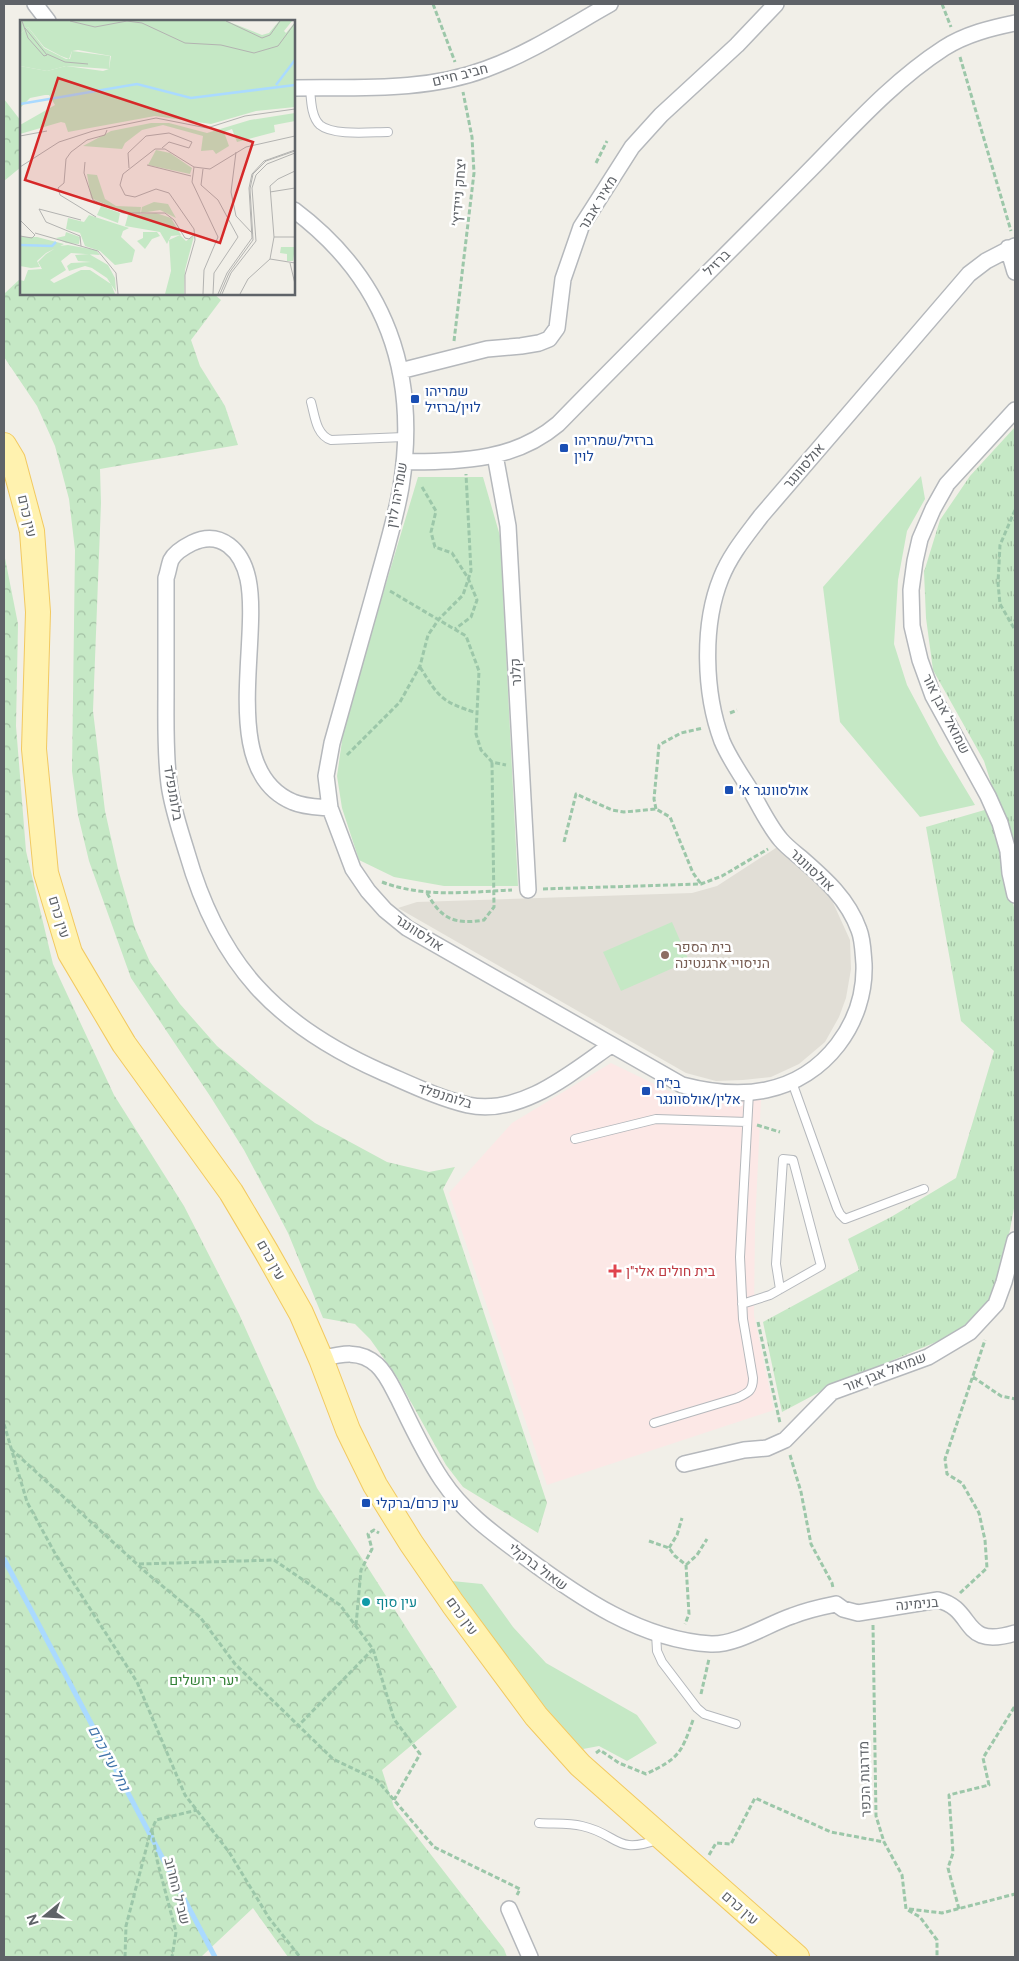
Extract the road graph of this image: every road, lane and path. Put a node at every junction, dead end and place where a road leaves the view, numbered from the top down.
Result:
1 (35, 4) edge
2 (433, 4) edge
3 (610, 4) edge
4 (776, 4) edge
5 (942, 4) edge
6 (47, 20) edge
7 (1015, 22) edge
8 (956, 42) junction
9 (460, 76) junction
10 (295, 88) edge
11 (310, 88) junction
12 (388, 132) dead end
13 (607, 141) dead end
14 (596, 163) dead end
15 (295, 211) edge
16 (1012, 247) edge
17 (1015, 272) edge
18 (452, 357) junction
19 (400, 371) junction
20 (312, 402) dead end
21 (1015, 410) edge
22 (404, 437) junction
23 (4, 445) edge
24 (495, 455) junction
25 (465, 461) junction
26 (404, 462) junction
27 (422, 487) dead end
28 (1015, 510) edge
29 (468, 578) junction
30 (377, 583) junction
31 (439, 619) junction
32 (455, 629) junction
33 (1015, 630) edge
34 (420, 666) junction
35 (477, 713) junction
36 (697, 729) dead end
37 (492, 762) junction
38 (521, 768) junction
39 (326, 776) junction
40 (330, 808) junction
41 (656, 809) junction
42 (781, 840) junction
43 (564, 842) dead end
44 (379, 881) dead end
45 (701, 884) junction
46 (528, 890) junction
47 (495, 891) junction
48 (427, 893) junction
49 (1015, 894) edge
50 (611, 1045) junction
51 (792, 1082) junction
52 (749, 1092) junction
53 (747, 1122) junction
54 (780, 1132) dead end
55 (575, 1139) dead end
56 (924, 1189) dead end
57 (1015, 1240) edge
58 (780, 1289) junction
59 (756, 1300) junction
60 (742, 1304) junction
61 (982, 1318) junction
62 (321, 1359) junction
63 (973, 1377) junction
64 (1015, 1399) edge
65 (654, 1423) dead end
66 (4, 1424) edge
67 (785, 1440) junction
68 (11, 1449) junction
69 (684, 1464) dead end
70 (392, 1514) junction
71 (682, 1518) dead end
72 (707, 1539) dead end
73 (649, 1541) dead end
74 (669, 1548) junction
75 (138, 1564) junction
76 (686, 1565) junction
77 (948, 1602) junction
78 (836, 1604) junction
79 (873, 1610) junction
80 (689, 1614) dead end
81 (356, 1626) junction
82 (656, 1633) junction
83 (1015, 1634) edge
84 (373, 1649) junction
85 (1015, 1706) edge
86 (736, 1724) dead end
87 (299, 1726) junction
88 (683, 1748) dead end
89 (580, 1765) junction
90 (394, 1800) junction
91 (197, 1810) junction
92 (539, 1823) dead end
93 (152, 1830) junction
94 (662, 1838) junction
95 (884, 1842) junction
96 (702, 1850) dead end
97 (1015, 1894) edge
98 (959, 1908) junction
99 (509, 1909) joint
100 (906, 1909) junction
101 (125, 1957) edge
102 (172, 1957) edge
103 (300, 1957) edge
104 (530, 1957) edge
105 (797, 1957) edge
106 (937, 1957) edge

1 - 6 street
2 - 9 path, יצחק ניידיץ׳
3 - 9 street, חביב חיים
4 - 18 street, מאיר אבנר
5 - 8 path
7 - 8 street, ברזיל
8 - 16 path
8 - 24 street, ברזיל
9 - 11 street, חביב חיים
9 - 18 path, יצחק ניידיץ׳
10 - 11 street, חביב חיים
11 - 12 lane
13 - 14 path
15 - 19 street, שמריהו לוין
16 - 17 street
16 - 42 street, אולסוונגר
18 - 19 street, מאיר אבנר
19 - 22 street, שמריהו לוין
20 - 22 lane
21 - 49 street, שמואל אבן אור
22 - 26 street, שמריהו לוין
23 - 62 main road, עין כרם
24 - 25 street, ברזיל
24 - 38 street, קלנר
25 - 26 street, ברזיל
25 - 29 path
26 - 30 street, שמריהו לוין
27 - 29 path
28 - 33 path
29 - 31 path
29 - 32 path
30 - 31 path
30 - 39 street, שמריהו לוין
31 - 32 path
31 - 34 path
32 - 35 path
34 - 35 path
34 - 39 path
35 - 37 path
36 - 41 path
37 - 38 path
37 - 47 path
38 - 46 street, קלנר
39 - 40 street, שמריהו לוין
40 - 50 street, אולסוונגר
40 - 50 street, בלומנפלד
41 - 43 path
41 - 45 path
42 - 45 path
42 - 51 street, אולסוונגר
44 - 48 path
45 - 46 path
46 - 47 path
47 - 48 path
47 - 48 path
50 - 52 street, אולסוונגר
51 - 52 street, אולסוונגר
51 - 56 lane
52 - 53 lane
53 - 54 path
53 - 55 lane
53 - 60 lane
57 - 61 street, שמואל אבן אור
58 - 58 lane
58 - 59 lane
59 - 60 lane
59 - 67 path
60 - 65 lane
61 - 63 path
61 - 67 street, שמואל אבן אור
62 - 70 main road, עין כרם
62 - 82 street, שאול ברקלי
63 - 64 path
63 - 77 path
66 - 68 path
67 - 69 street, שמואל אבן אור
67 - 78 path
68 - 75 path
68 - 91 path
70 - 81 path
70 - 89 main road, עין כרם
71 - 74 path
72 - 76 path
73 - 74 path
74 - 76 path
75 - 81 path
75 - 87 path
76 - 80 path
77 - 79 street, בנימינה
77 - 83 street, בנימינה
78 - 79 street, בנימינה
78 - 82 street, שאול ברקלי
79 - 95 path, מדרגות הכפר
81 - 84 path
82 - 86 lane
84 - 87 path
84 - 90 path
85 - 98 path
87 - 90 path
88 - 89 path
89 - 94 main road, עין כרם
90 - 99 path
91 - 93 path
91 - 103 path
92 - 94 lane
93 - 101 path
93 - 102 path, שביל החרוב
94 - 105 main road, עין כרם
95 - 96 path
95 - 100 path, מדרגות הכפר
97 - 98 path
98 - 100 path
99 - 104 street
100 - 106 path

